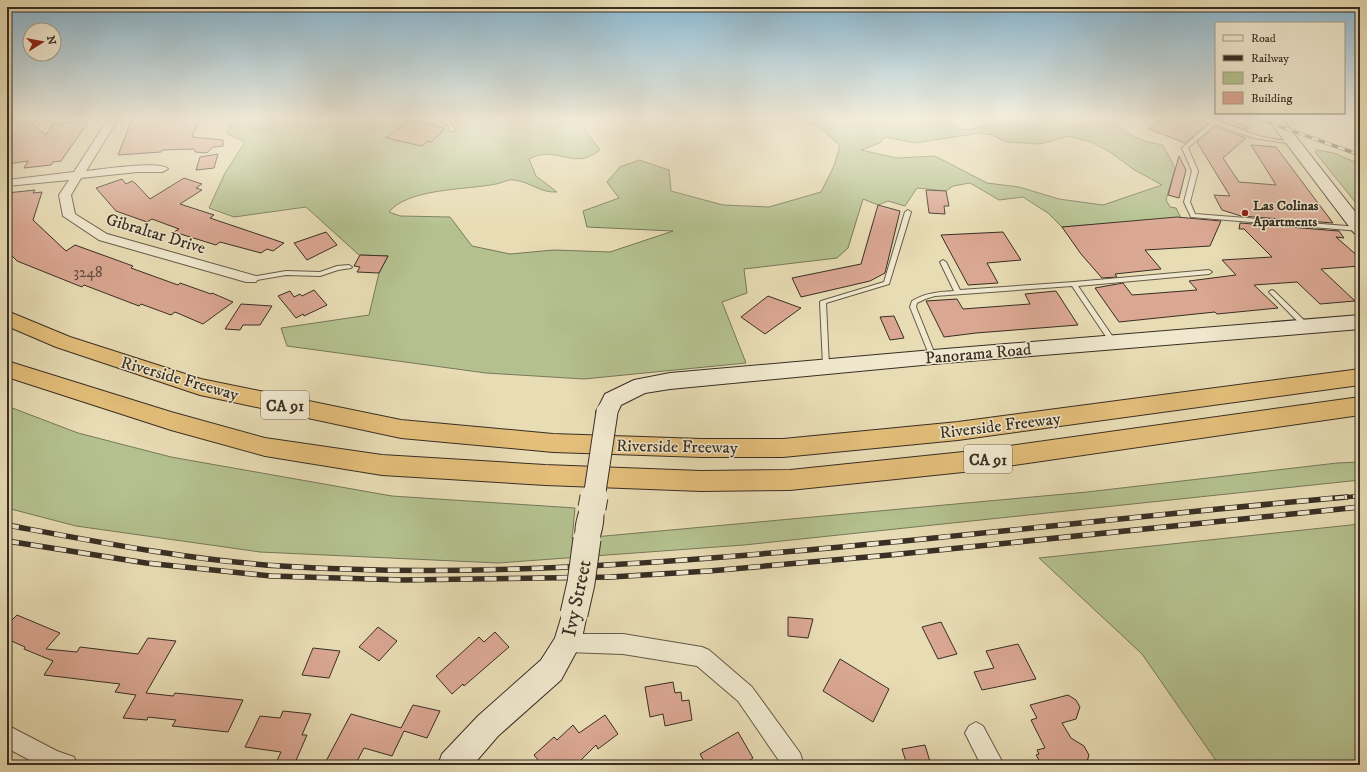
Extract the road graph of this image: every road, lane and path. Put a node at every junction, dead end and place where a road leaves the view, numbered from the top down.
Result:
1 (90, 155) edge
2 (1188, 155) edge
3 (1303, 155) edge
4 (162, 169) dead end
5 (76, 176) junction
6 (7, 183) edge
7 (908, 212) dead end
8 (1360, 229) edge
9 (942, 262) dead end
10 (349, 267) dead end
11 (1209, 272) dead end
12 (251, 279) joint
13 (1074, 284) junction
14 (1272, 292) dead end
15 (958, 293) junction
16 (7, 318) edge
17 (1360, 322) edge
18 (1306, 326) junction
19 (1114, 342) junction
20 (933, 357) junction
21 (826, 366) junction
22 (7, 368) edge
23 (1360, 376) edge
24 (1360, 406) edge
25 (607, 412) joint
26 (568, 643) junction
27 (976, 734) dead end
28 (7, 736) edge
29 (454, 762) edge
30 (66, 765) edge
31 (793, 765) edge
32 (993, 765) edge

1 - 5 street, Gibraltar Drive
2 - 8 lane
3 - 8 street
4 - 5 street
5 - 6 street
5 - 12 street, Gibraltar Drive
7 - 21 lane
9 - 15 lane
10 - 12 lane
11 - 13 lane
13 - 15 lane
13 - 19 lane
14 - 18 lane
15 - 20 lane
16 - 23 highway, Riverside Freeway / CA 91
17 - 18 street, Panorama Road
18 - 19 street, Panorama Road
19 - 20 street, Panorama Road
20 - 21 street, Panorama Road
21 - 25 street, Panorama Road
22 - 24 highway, Riverside Freeway / CA 91
25 - 26 street, Ivy Street, bridge
26 - 29 street, Ivy Street
26 - 31 street
27 - 32 street
28 - 30 street

